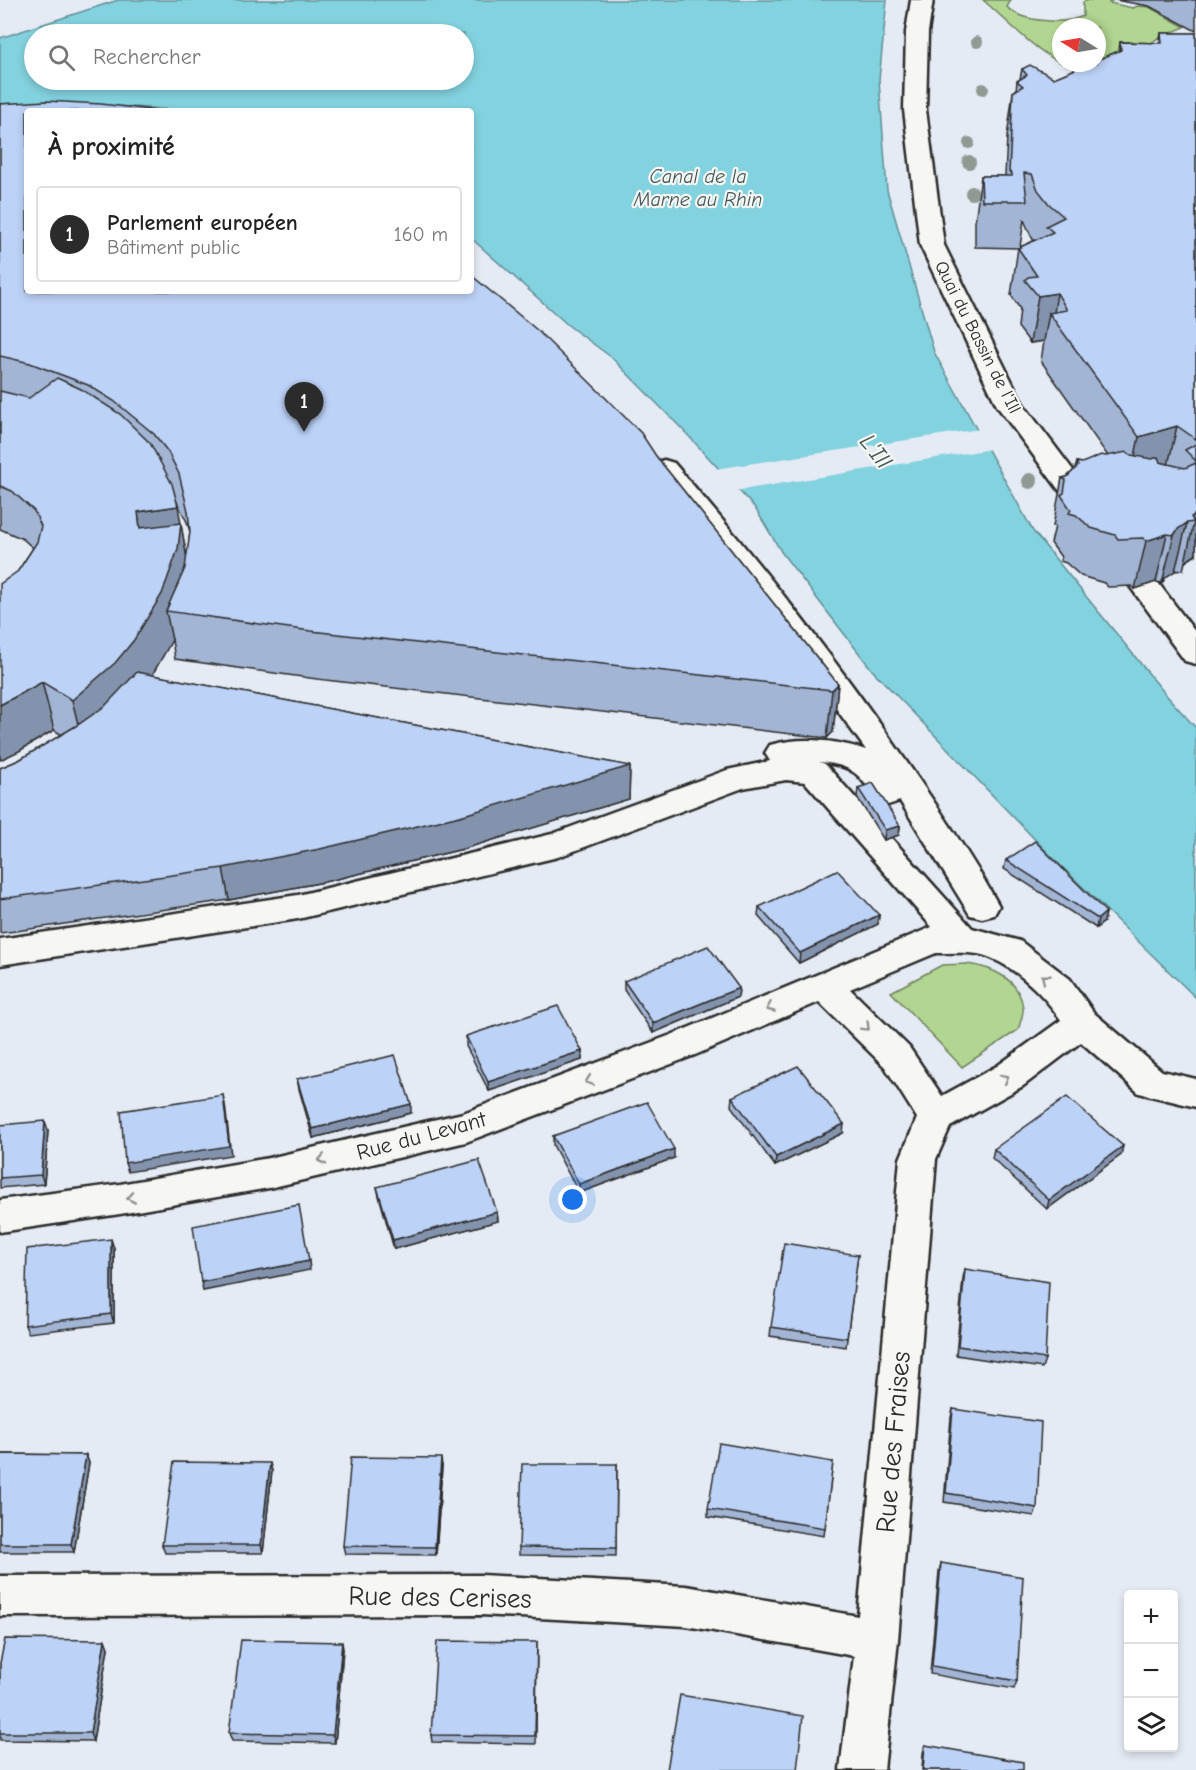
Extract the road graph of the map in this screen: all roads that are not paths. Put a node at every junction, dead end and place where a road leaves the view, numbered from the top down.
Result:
1 (922, 0) edge
2 (647, 450) edge
3 (1196, 654) edge
4 (738, 778) junction
5 (982, 906) dead end
6 (971, 941) junction
7 (0, 952) edge
8 (824, 986) junction
9 (1082, 1023) junction
10 (1196, 1094) edge
11 (936, 1117) junction
12 (0, 1216) edge
13 (0, 1596) edge
14 (877, 1640) junction
15 (862, 1770) edge

1 - 3 street, Quai du Bassin de l'Ill
2 - 5 street
4 - 6 street
4 - 6 street
4 - 7 street
6 - 8 street, Rue du Levant
9 -> 6 street, Rue du Levant
8 -> 11 street
8 -> 12 street, Rue du Levant
9 - 10 street, Rue du Levant
11 -> 9 street
11 - 14 street, Rue des Fraises
13 - 14 street, Rue des Cerises
14 - 15 street, Rue des Fraises

